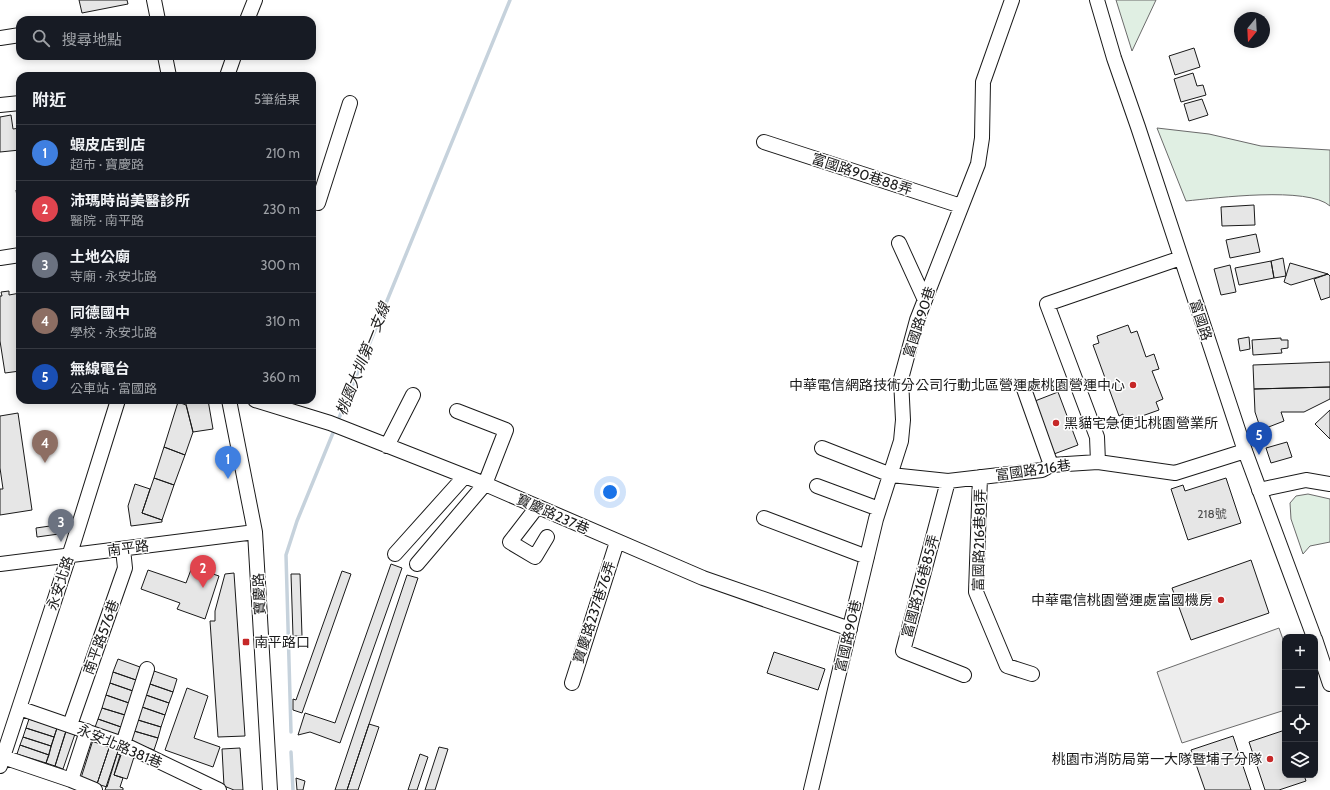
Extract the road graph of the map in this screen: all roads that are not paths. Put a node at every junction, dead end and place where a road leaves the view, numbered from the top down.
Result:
1 (154, 0) edge
2 (255, 0) edge
3 (1012, 0) edge
4 (1097, 0) edge
5 (157, 16) edge
6 (249, 16) edge
7 (16, 36) edge
8 (0, 38) edge
9 (166, 60) edge
10 (233, 60) edge
11 (168, 72) edge
12 (228, 72) edge
13 (16, 103) edge
14 (350, 103) dead end
15 (0, 105) edge
16 (764, 142) dead end
17 (316, 202) edge
18 (961, 206) junction
19 (898, 243) dead end
20 (16, 256) edge
21 (0, 258) edge
22 (1181, 258) junction
23 (925, 300) junction
24 (1024, 389) dead end
25 (413, 395) dead end
26 (117, 404) edge
27 (230, 404) edge
28 (267, 404) edge
29 (457, 411) dead end
30 (387, 446) junction
31 (822, 448) dead end
32 (1245, 452) junction
33 (1098, 462) junction
34 (1051, 465) junction
35 (891, 475) junction
36 (465, 476) junction
37 (980, 477) junction
38 (948, 481) junction
39 (485, 484) junction
40 (1330, 484) edge
41 (817, 486) dead end
42 (1259, 490) junction
43 (537, 507) junction
44 (879, 509) junction
45 (764, 518) dead end
46 (255, 532) junction
47 (547, 537) dead end
48 (617, 542) junction
49 (123, 549) junction
50 (395, 554) dead end
51 (70, 555) junction
52 (867, 557) junction
53 (0, 564) edge
54 (417, 564) dead end
55 (850, 629) junction
56 (1313, 634) edge
57 (1318, 647) edge
58 (147, 669) dead end
59 (1032, 674) dead end
60 (964, 675) dead end
61 (572, 683) dead end
62 (1330, 684) edge
63 (19, 708) junction
64 (70, 725) junction
65 (87, 731) junction
66 (123, 744) junction
67 (2, 762) edge
68 (71, 780) junction
69 (95, 790) edge
70 (219, 790) edge
71 (270, 790) edge
72 (810, 790) edge

1 - 5 street
2 - 6 street
3 - 18 street, 富國路90巷
4 - 22 street, 富國路
7 - 8 street
9 - 11 street
10 - 12 street
13 - 15 street
14 - 17 street
16 - 18 street, 富國路90巷88弄
18 - 23 street, 富國路90巷
19 - 23 street
20 - 21 street
22 - 32 street, 富國路
22 - 33 street
23 - 35 street, 富國路90巷
24 - 34 street
25 - 30 street
26 - 51 street, 永安北路
27 - 46 street, 寶慶路
28 - 30 street, 寶慶路237巷
29 - 39 street
30 - 36 street, 寶慶路237巷
31 - 35 street, 富國路216巷
32 - 33 street, 富國路216巷
32 - 42 street, 富國路
33 - 34 street, 富國路216巷
34 - 37 street, 富國路216巷
35 - 38 street, 富國路216巷
35 - 44 street, 富國路90巷
36 - 39 street, 寶慶路237巷
36 - 50 street
37 - 38 street, 富國路216巷
37 - 59 street, 富國路216巷81弄
38 - 60 street, 富國路216巷85弄
39 - 43 street, 寶慶路237巷
39 - 54 street
40 - 42 street
41 - 44 street
42 - 56 street, 富國路
43 - 47 street
43 - 48 street, 寶慶路237巷
44 - 52 street, 富國路90巷
45 - 52 street
46 - 49 street, 南平路
46 - 71 street, 寶慶路
48 - 55 street, 寶慶路237巷
48 - 61 street, 寶慶路237巷76弄
49 - 51 street, 南平路
49 - 64 street, 南平路576巷
51 - 53 street, 南平路
51 - 63 street, 永安北路
52 - 55 street, 富國路90巷
55 - 72 street, 富國路90巷
57 - 62 street, 富國路
58 - 66 street
63 - 64 street, 永安北路381巷
63 - 67 street, 永安北路
64 - 65 street, 永安北路381巷
65 - 66 street, 永安北路381巷
65 - 68 street
66 - 70 street, 永安北路381巷
67 - 68 street
68 - 69 street

